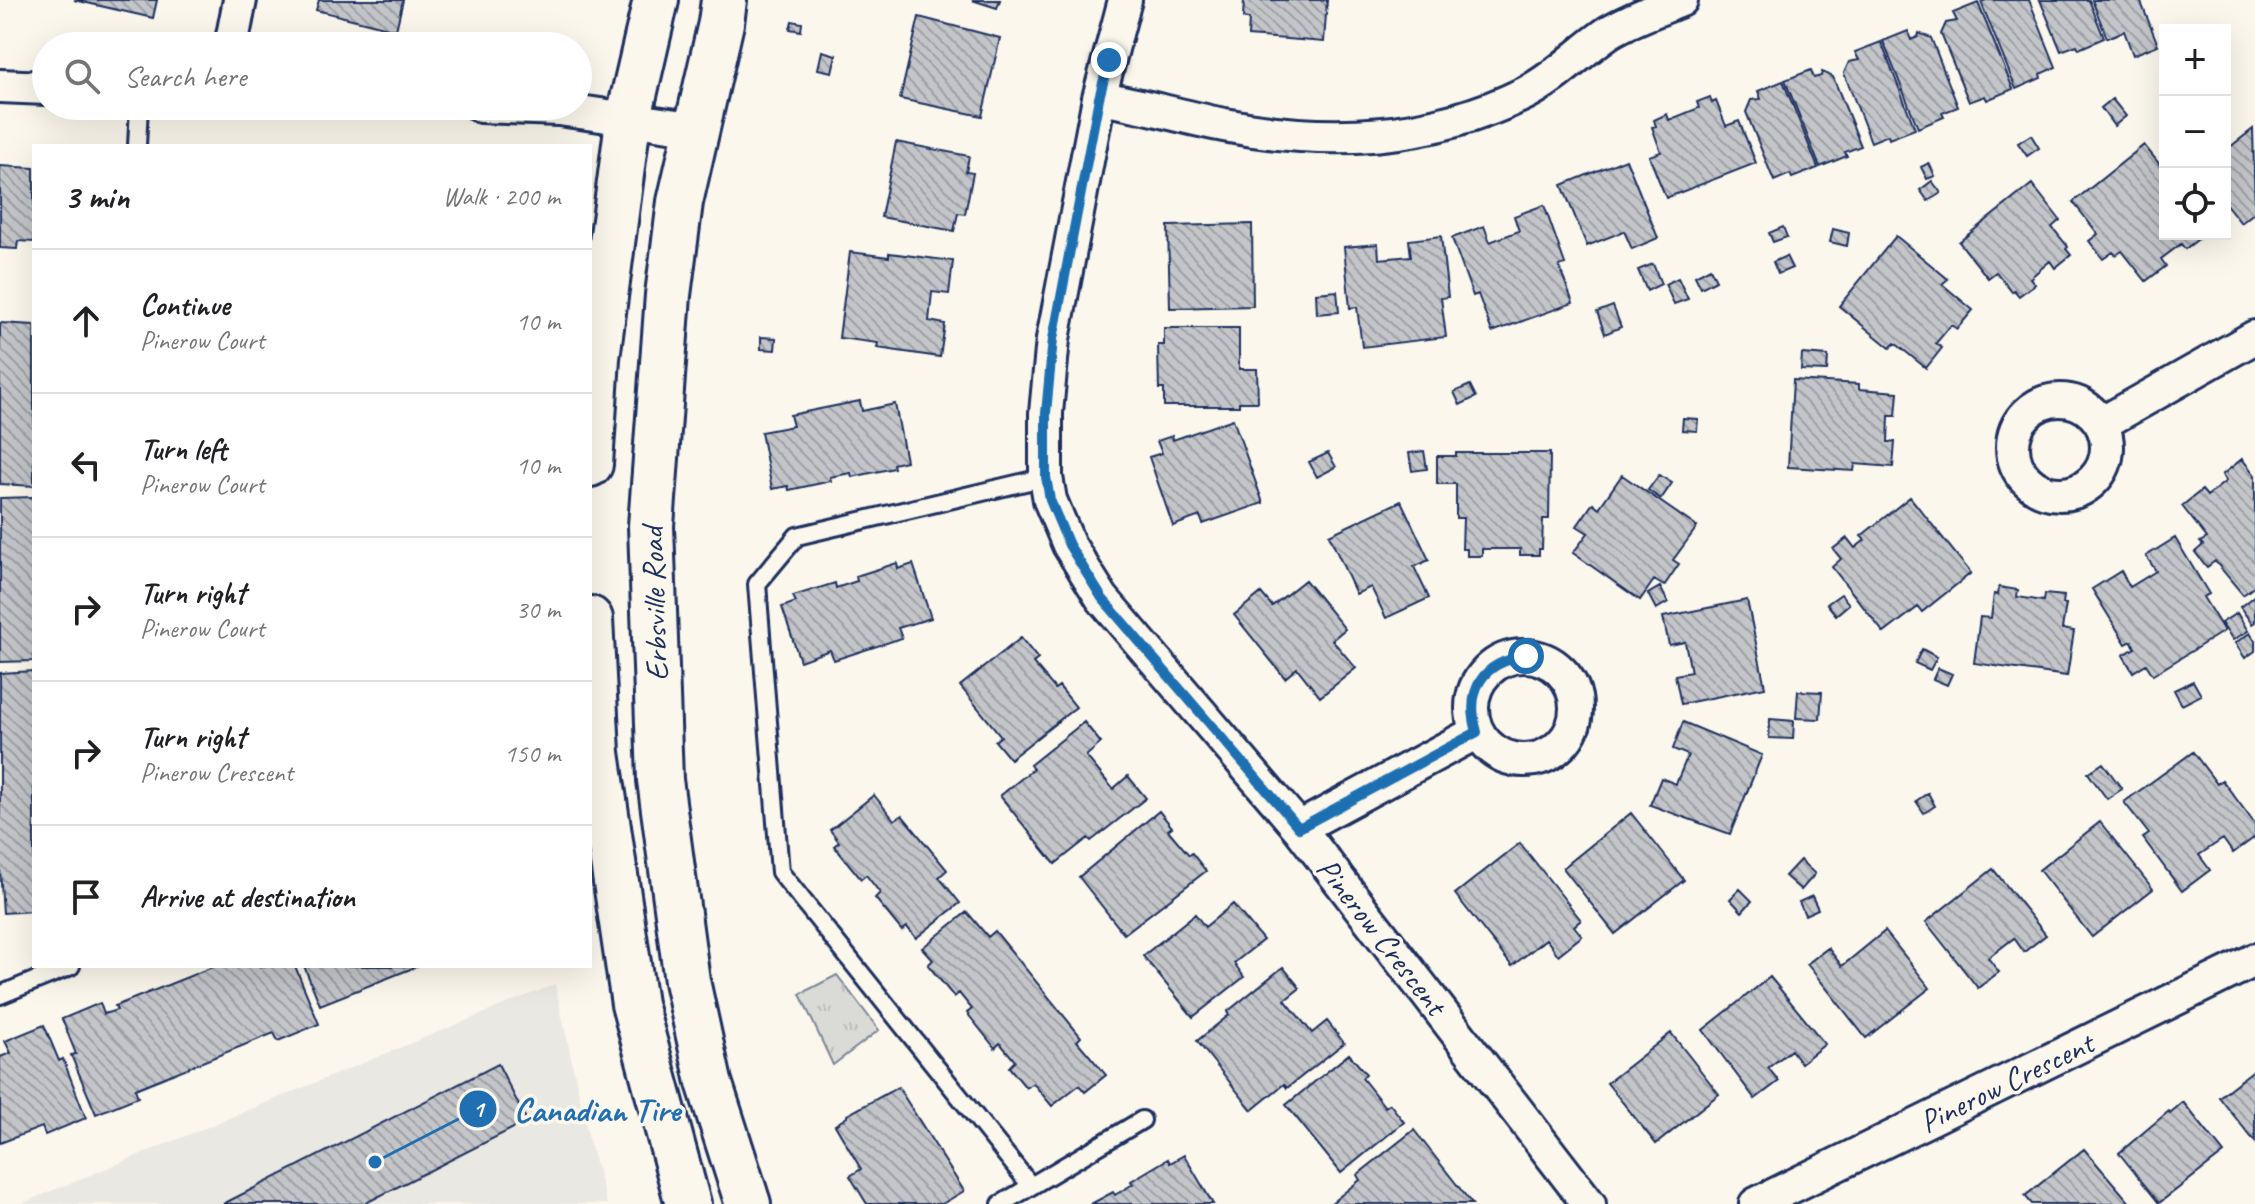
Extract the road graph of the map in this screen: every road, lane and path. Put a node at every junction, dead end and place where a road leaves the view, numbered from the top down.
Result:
1 (240, 0) edge
2 (656, 0) edge
3 (724, 0) edge
4 (1125, 0) edge
5 (1681, 0) edge
6 (231, 32) edge
7 (0, 86) edge
8 (32, 87) edge
9 (1099, 98) junction
10 (592, 115) edge
11 (138, 120) edge
12 (628, 121) junction
13 (697, 129) junction
14 (137, 144) edge
15 (2255, 337) edge
16 (2101, 424) dead end
17 (592, 434) edge
18 (1046, 477) junction
19 (592, 657) edge
20 (1477, 732) dead end
21 (1299, 828) junction
22 (2255, 960) edge
23 (66, 968) edge
24 (0, 995) edge
25 (1142, 1120) dead end
26 (1031, 1186) junction
27 (688, 1204) edge
28 (748, 1204) edge
29 (1001, 1204) edge
30 (1589, 1204) edge
31 (1756, 1204) edge

1 - 6 street
2 - 12 main road
3 - 13 main road, Erbsville Road
4 - 9 street, Pinerow Crescent
5 - 9 street
7 - 8 street
9 - 18 street, Pinerow Crescent
10 - 12 street
11 - 14 lane
12 - 13 street
12 - 17 main road
13 - 28 main road, Erbsville Road
15 - 16 street
18 - 21 street, Pinerow Crescent
18 - 26 lane
19 - 27 main road, Erbsville Road
20 - 21 street
21 - 30 street, Pinerow Crescent
22 - 31 street, Pinerow Crescent
23 - 24 lane
25 - 26 lane
26 - 29 lane

